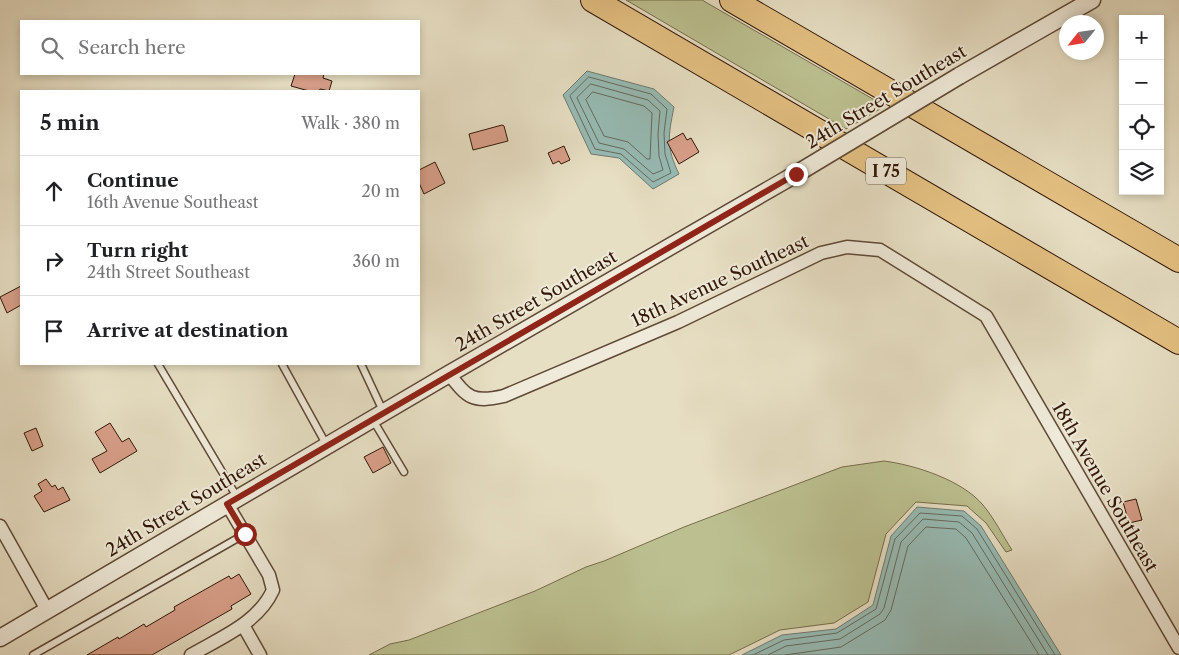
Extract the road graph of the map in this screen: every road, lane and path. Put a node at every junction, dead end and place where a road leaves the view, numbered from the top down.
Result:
1 (593, 0) edge
2 (732, 0) edge
3 (1092, 0) edge
4 (1179, 260) edge
5 (1179, 342) edge
6 (159, 365) edge
7 (283, 365) edge
8 (361, 365) edge
9 (449, 374) junction
10 (378, 415) junction
11 (327, 445) junction
12 (404, 472) dead end
13 (232, 501) junction
14 (0, 526) edge
15 (245, 534) junction
16 (47, 610) junction
17 (243, 626) junction
18 (0, 638) edge
19 (1179, 648) edge
20 (33, 655) edge
21 (191, 655) edge
22 (260, 655) edge

1 - 5 highway, I 75
2 - 4 highway
3 - 9 street, 24th Street Southeast, bridge
6 - 13 lane
7 - 11 lane
8 - 10 lane
9 - 10 street, 24th Street Southeast
9 - 19 street, 18th Avenue Southeast
10 - 11 street, 24th Street Southeast
10 - 12 lane
11 - 13 street, 24th Street Southeast
13 - 15 street
13 - 16 street, 24th Street Southeast
14 - 16 street
15 - 17 street
15 - 20 lane
16 - 18 street, 24th Street Southeast
17 - 21 street
17 - 22 street

